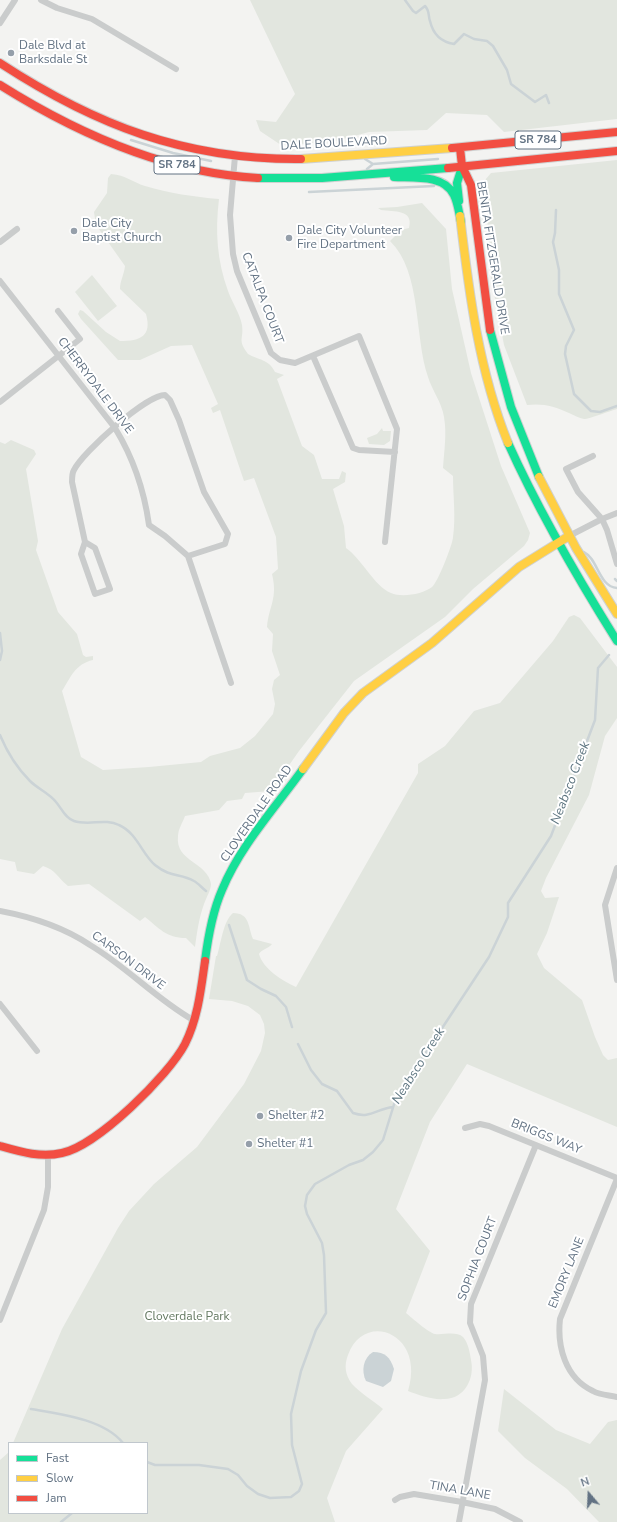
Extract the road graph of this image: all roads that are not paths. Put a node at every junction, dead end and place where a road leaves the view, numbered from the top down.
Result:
1 (15, 0) edge
2 (41, 0) edge
3 (0, 23) edge
4 (0, 62) edge
5 (176, 69) dead end
6 (0, 85) edge
7 (617, 132) edge
8 (460, 148) junction
9 (617, 151) edge
10 (235, 156) junction
11 (462, 167) junction
12 (371, 175) junction
13 (234, 176) junction
14 (461, 222) junction
15 (17, 229) dead end
16 (0, 242) edge
17 (0, 281) edge
18 (58, 311) dead end
19 (59, 356) junction
20 (313, 356) junction
21 (0, 402) edge
22 (114, 428) junction
23 (395, 452) junction
24 (593, 456) dead end
25 (617, 513) edge
26 (602, 519) junction
27 (569, 536) junction
28 (85, 542) junction
29 (385, 542) dead end
30 (556, 543) junction
31 (188, 556) junction
32 (617, 564) edge
33 (617, 614) edge
34 (617, 641) edge
35 (231, 683) dead end
36 (617, 868) edge
37 (0, 910) edge
38 (617, 980) edge
39 (0, 1004) edge
40 (193, 1020) junction
41 (37, 1051) dead end
42 (465, 1128) dead end
43 (536, 1145) junction
44 (0, 1146) edge
45 (48, 1156) junction
46 (617, 1178) edge
47 (0, 1320) edge
48 (617, 1397) edge
49 (395, 1500) dead end
50 (462, 1502) junction
51 (459, 1522) edge
52 (520, 1522) edge

1 - 3 street
2 - 5 street
4 - 10 main road, DALE BOULEVARD / SR 784
6 - 13 main road, SR 784
7 - 8 main road, DALE BOULEVARD / SR 784
8 - 10 main road, DALE BOULEVARD / SR 784
8 - 11 main road, BENITA FITZGERALD DRIVE
9 - 11 main road, SR 784
10 - 13 street, CATALPA COURT
11 - 12 main road, SR 784
11 - 14 main road, BENITA FITZGERALD DRIVE
11 - 27 main road, BENITA FITZGERALD DRIVE
12 - 13 main road, SR 784
12 - 14 main road
13 - 20 street, CATALPA COURT
14 - 30 main road, BENITA FITZGERALD DRIVE
15 - 16 street
17 - 19 street, CHERRYDALE DRIVE
18 - 19 street
19 - 21 street
19 - 22 street, CHERRYDALE DRIVE
20 - 23 street
20 - 23 street, CATALPA COURT
22 - 28 street
22 - 31 street, CHERRYDALE DRIVE
22 - 31 street
23 - 29 street, CATALPA COURT
24 - 26 street
25 - 26 street, CLOVERDALE ROAD
26 - 27 street, CLOVERDALE ROAD
26 - 32 street
27 - 30 main road, CLOVERDALE ROAD
27 - 33 main road, BENITA FITZGERALD DRIVE
28 - 28 street
30 - 34 main road, BENITA FITZGERALD DRIVE
30 - 40 main road, CLOVERDALE ROAD
31 - 35 street
36 - 38 street
37 - 40 street, CARSON DRIVE
39 - 41 street
40 - 45 main road, CLOVERDALE ROAD
42 - 43 street, BRIGGS WAY
43 - 46 street, BRIGGS WAY
43 - 50 street, SOPHIA COURT
44 - 45 main road, CLOVERDALE ROAD
45 - 47 street
46 - 48 street, EMORY LANE
49 - 50 street, TINA LANE
50 - 51 street, SOPHIA COURT
50 - 52 street, TINA LANE

